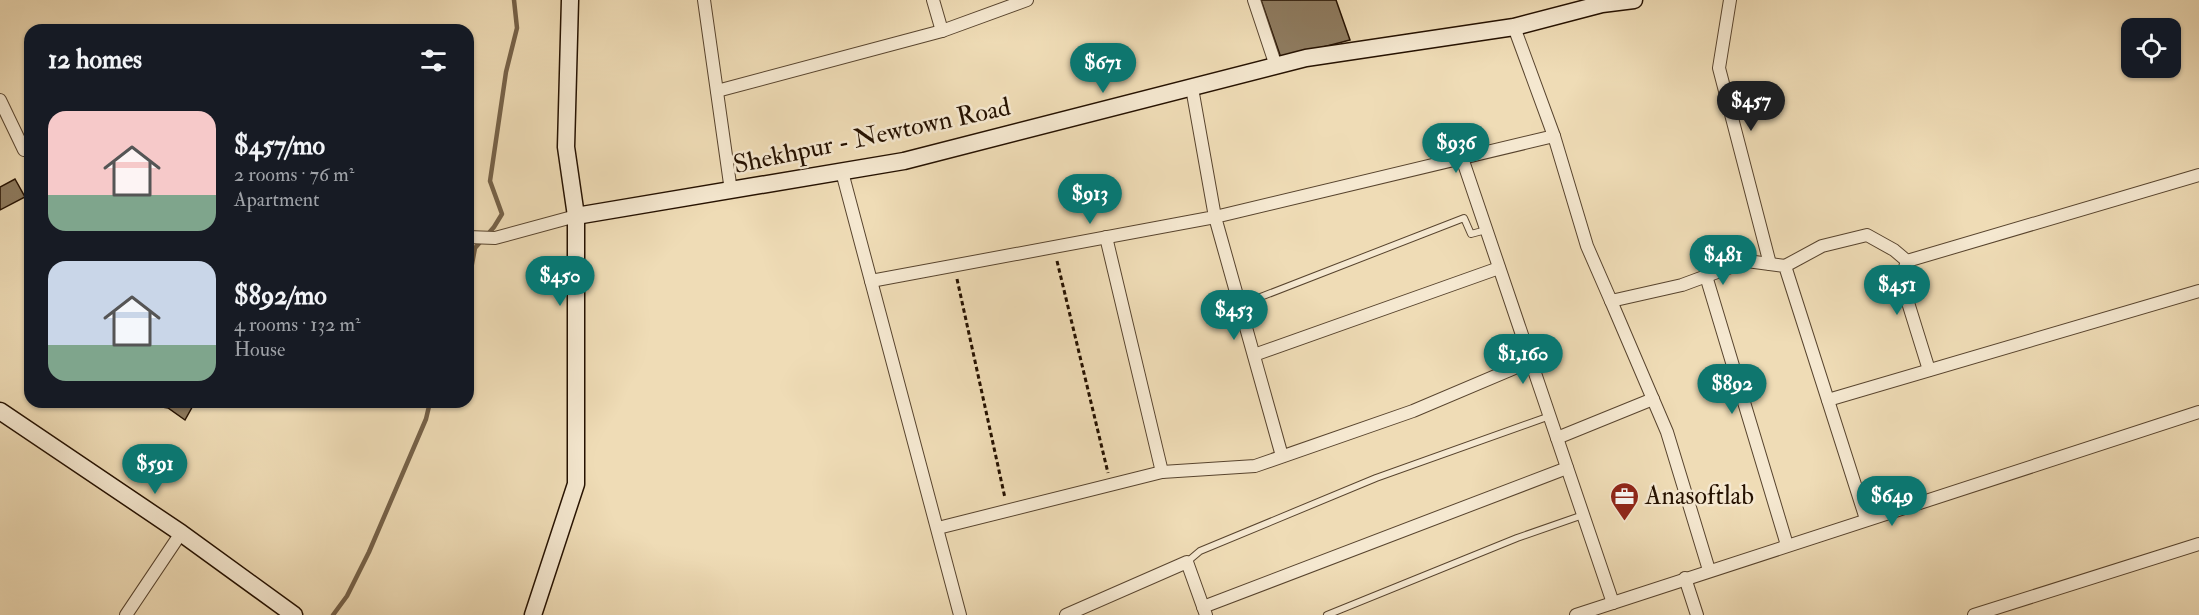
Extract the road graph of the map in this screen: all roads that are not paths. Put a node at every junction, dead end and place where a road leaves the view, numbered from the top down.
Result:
1 (570, 0) edge
2 (704, 0) edge
3 (933, 0) edge
4 (1028, 0) edge
5 (1254, 0) edge
6 (1634, 0) edge
7 (1730, 0) edge
8 (1601, 2) edge
9 (1514, 27) junction
10 (942, 31) junction
11 (1276, 66) junction
12 (1192, 88) junction
13 (717, 91) junction
14 (0, 100) edge
15 (1554, 136) junction
16 (24, 150) dead end
17 (1462, 158) junction
18 (842, 172) junction
19 (2199, 175) edge
20 (731, 191) junction
21 (576, 216) junction
22 (1215, 217) junction
23 (1486, 230) junction
24 (474, 237) edge
25 (1106, 237) junction
26 (1906, 261) junction
27 (1770, 264) junction
28 (1785, 266) junction
29 (1499, 268) junction
30 (1706, 276) junction
31 (871, 281) junction
32 (2199, 291) edge
33 (1611, 301) junction
34 (1240, 305) junction
35 (1254, 355) junction
36 (1531, 362) junction
37 (1929, 370) junction
38 (1653, 399) junction
39 (1828, 400) junction
40 (0, 411) edge
41 (2199, 412) edge
42 (1550, 416) junction
43 (1557, 438) junction
44 (1282, 456) junction
45 (1568, 468) junction
46 (1162, 472) junction
47 (1583, 515) junction
48 (1866, 519) junction
49 (938, 528) junction
50 (181, 533) junction
51 (2199, 544) edge
52 (1787, 545) junction
53 (1187, 562) junction
54 (1709, 570) junction
55 (1685, 578) junction
56 (1612, 603) junction
57 (1204, 611) edge
58 (292, 613) edge
59 (126, 615) edge
60 (533, 615) edge
61 (960, 615) edge
62 (1066, 615) edge
63 (1327, 615) edge
64 (1576, 615) edge
65 (1697, 615) edge
66 (1974, 615) edge

1 - 21 street
2 - 13 street
3 - 10 street
4 - 10 street
5 - 11 street
6 - 8 street, Shekhpur - Newtown Road
7 - 27 street
8 - 9 street, Shekhpur - Newtown Road
9 - 11 street, Shekhpur - Newtown Road
9 - 15 street
10 - 13 street
11 - 12 street, Shekhpur - Newtown Road
12 - 18 street, Shekhpur - Newtown Road
12 - 22 street
13 - 20 street
14 - 16 street
15 - 17 street
15 - 33 street
17 - 22 street
17 - 23 street
18 - 20 street, Shekhpur - Newtown Road
18 - 31 street
19 - 26 street
20 - 21 street, Shekhpur - Newtown Road
21 - 24 street
21 - 60 street
22 - 25 street
22 - 34 street
23 - 29 street
23 - 34 lane
25 - 31 street
25 - 46 street
26 - 28 street
26 - 37 street
27 - 28 street
27 - 30 street
28 - 39 street
29 - 35 street
29 - 36 street
30 - 33 street
30 - 52 street
31 - 49 street
32 - 37 street
33 - 38 street
34 - 35 street
35 - 44 street
36 - 42 street
36 - 44 street
37 - 39 street
38 - 43 street
38 - 54 street
39 - 48 street
40 - 50 street
41 - 48 street
42 - 43 street
42 - 53 lane
43 - 45 street
44 - 46 street
45 - 47 street
45 - 57 street
46 - 49 street
47 - 56 street
47 - 63 lane
48 - 52 street
49 - 61 street
50 - 58 street
50 - 59 street
51 - 66 street
52 - 54 street
53 - 57 street
53 - 62 street
54 - 55 street
55 - 56 street
55 - 65 street
56 - 64 street

